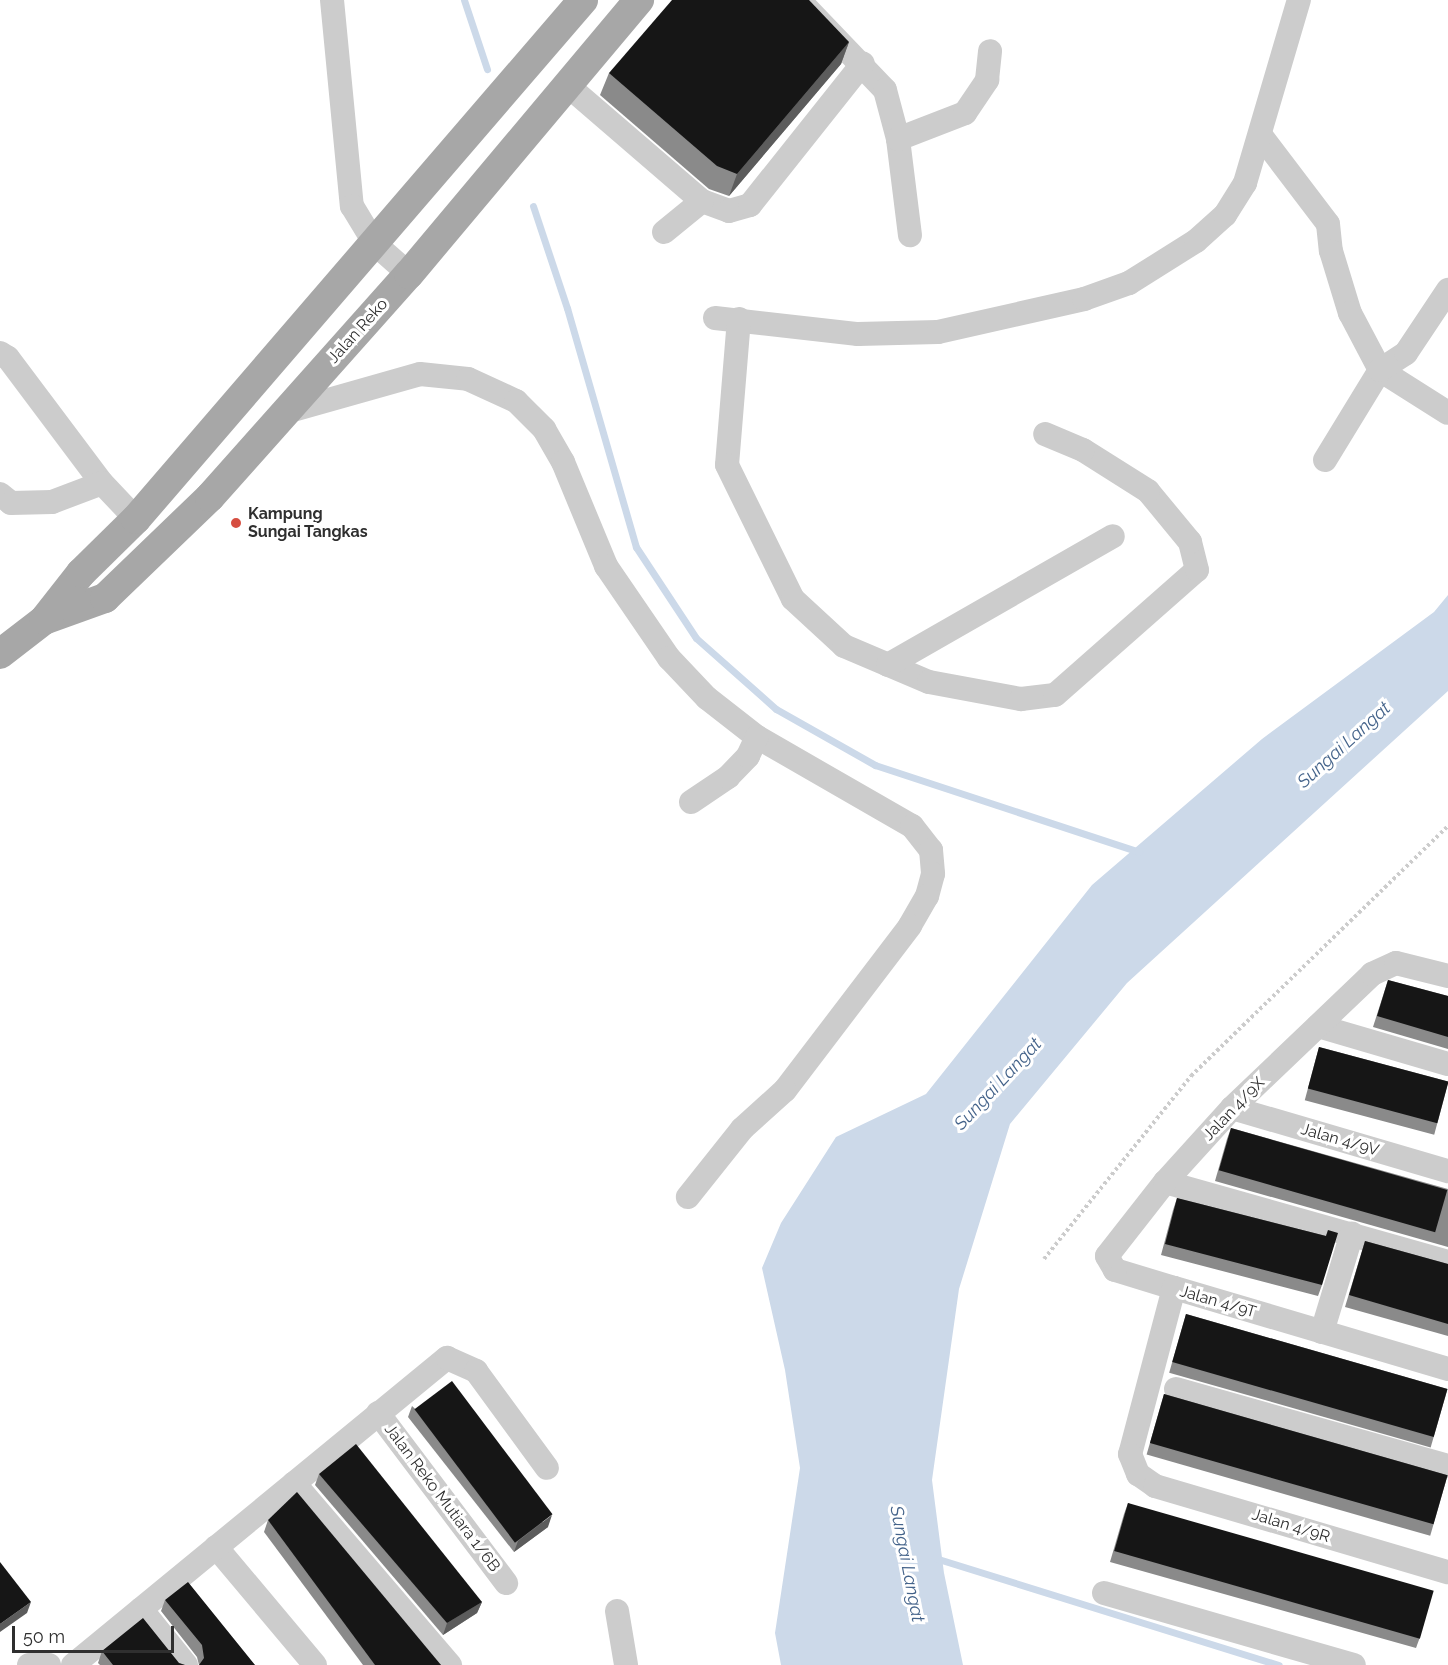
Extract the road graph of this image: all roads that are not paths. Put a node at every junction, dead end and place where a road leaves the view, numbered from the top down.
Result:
1 (332, 0) edge
2 (583, 0) edge
3 (639, 0) edge
4 (799, 0) edge
5 (1299, 0) edge
6 (990, 51) dead end
7 (863, 63) junction
8 (567, 85) junction
9 (1262, 137) junction
10 (898, 139) junction
11 (702, 201) junction
12 (664, 232) dead end
13 (910, 235) dead end
14 (375, 244) junction
15 (410, 274) junction
16 (1448, 290) edge
17 (715, 318) dead end
18 (739, 319) junction
19 (0, 353) edge
20 (1380, 370) junction
21 (286, 412) junction
22 (1448, 413) edge
23 (1045, 434) dead end
24 (1325, 460) dead end
25 (102, 483) junction
26 (0, 494) edge
27 (135, 519) junction
28 (1113, 536) dead end
29 (44, 620) junction
30 (0, 654) edge
31 (888, 664) junction
32 (757, 737) junction
33 (691, 802) dead end
34 (1448, 976) edge
35 (1318, 1026) junction
36 (1448, 1064) edge
37 (1232, 1108) junction
38 (1448, 1171) edge
39 (1165, 1182) junction
40 (688, 1197) dead end
41 (1352, 1233) junction
42 (1448, 1262) edge
43 (1174, 1288) junction
44 (1322, 1332) junction
45 (1448, 1370) edge
46 (1176, 1389) dead end
47 (378, 1413) junction
48 (1448, 1466) edge
49 (548, 1468) dead end
50 (1138, 1474) joint
51 (294, 1483) junction
52 (216, 1547) junction
53 (1448, 1572) edge
54 (506, 1583) dead end
55 (1104, 1593) dead end
56 (141, 1609) junction
57 (617, 1611) dead end
58 (28, 1665) edge
59 (49, 1665) edge
60 (73, 1665) edge
61 (186, 1665) edge
62 (315, 1665) edge
63 (450, 1665) edge
64 (626, 1665) edge
65 (1354, 1665) edge

1 - 14 street
2 - 14 main road, Jalan Reko
3 - 8 main road, Jalan Reko
4 - 7 street
5 - 9 street
6 - 10 street
7 - 10 street
7 - 11 street
8 - 11 street
8 - 15 main road, Jalan Reko
9 - 18 street
9 - 20 street
10 - 13 street
11 - 12 street
14 - 15 street
14 - 27 main road, Jalan Reko
15 - 21 main road, Jalan Reko
16 - 20 street
17 - 18 street
18 - 31 street
19 - 25 street
20 - 22 street
20 - 24 street
21 - 29 main road, Jalan Reko
21 - 32 street
23 - 31 street
25 - 26 street
25 - 27 street
27 - 29 main road, Jalan Reko
28 - 31 street
29 - 30 main road, Jalan Reko
32 - 33 street
32 - 40 street
34 - 35 street, Jalan 4/9X
35 - 36 street
35 - 37 street, Jalan 4/9X
37 - 38 street, Jalan 4/9V
37 - 39 street, Jalan 4/9X
39 - 41 street
39 - 43 street, Jalan 4/9X
41 - 42 street
41 - 44 street
43 - 44 street, Jalan 4/9T
43 - 50 street, Jalan 4/9T
44 - 45 street, Jalan 4/9T
46 - 48 street
47 - 49 street
47 - 51 street
47 - 54 street, Jalan Reko Mutiara 1/6B
50 - 53 street, Jalan 4/9R
51 - 52 street
51 - 63 street
52 - 56 street
52 - 62 street
55 - 65 street
56 - 60 street
56 - 61 street
57 - 64 street
58 - 59 street

